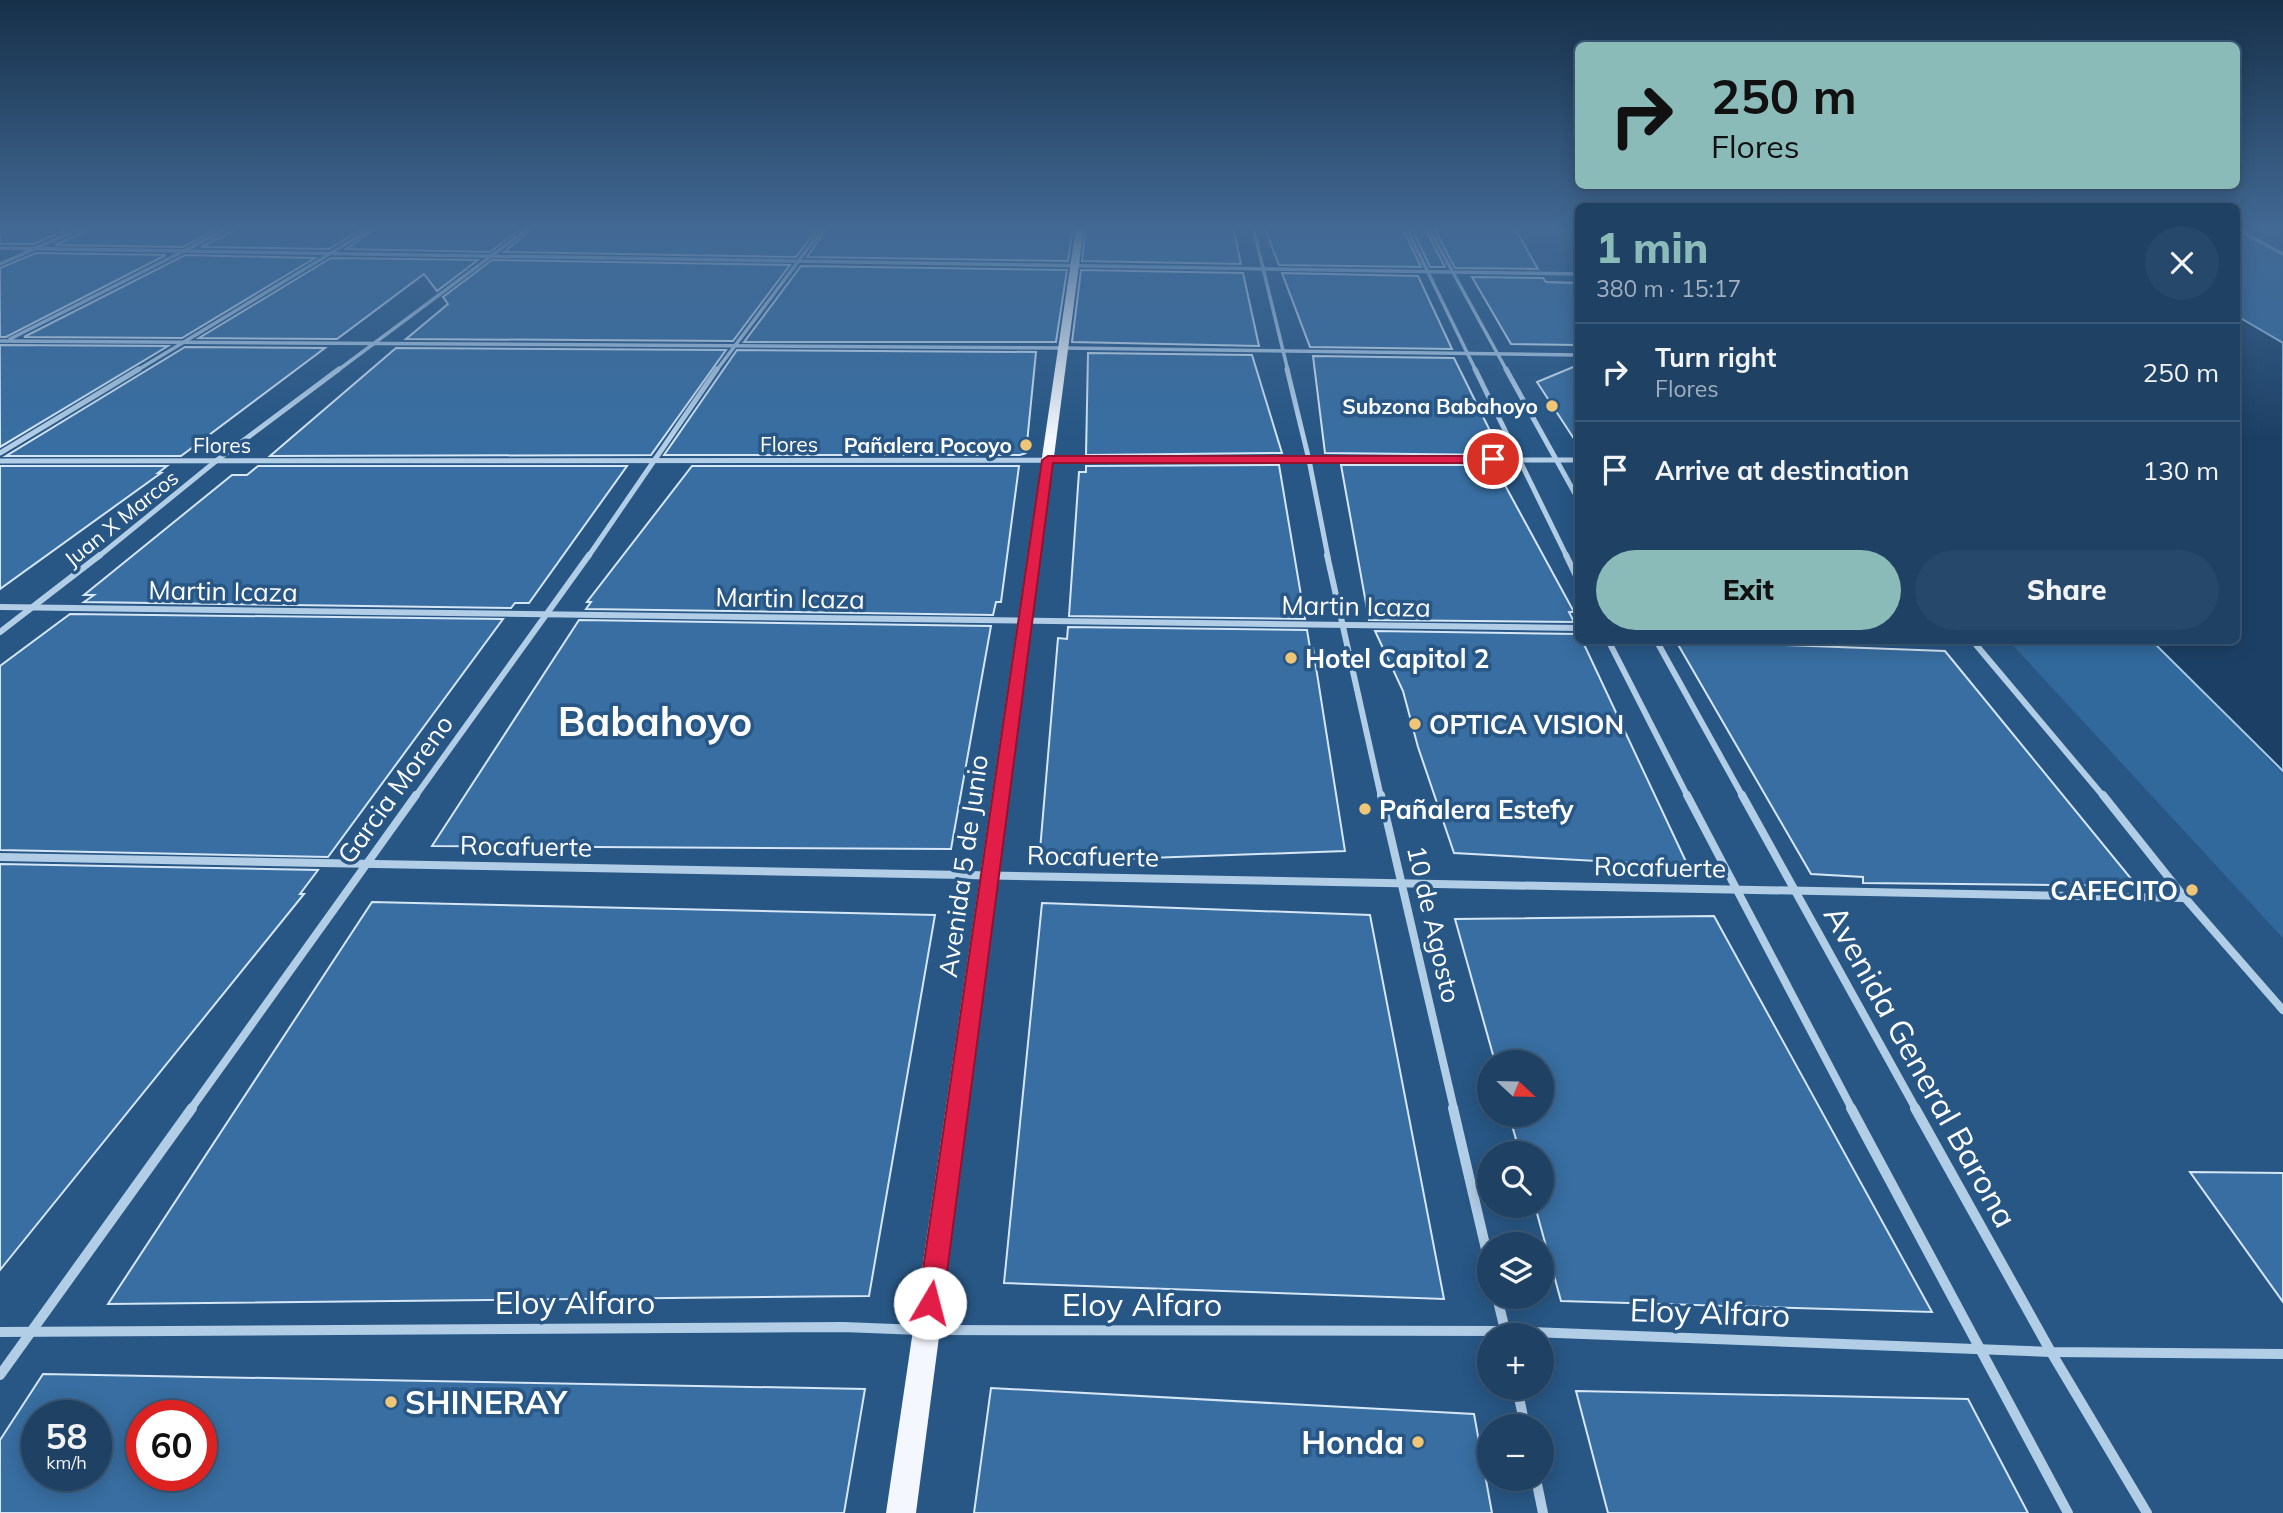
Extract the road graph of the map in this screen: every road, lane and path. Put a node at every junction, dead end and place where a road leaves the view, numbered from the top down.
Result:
1 (92, 298) edge
2 (256, 298) edge
3 (434, 298) edge
4 (770, 298) edge
5 (1071, 298) edge
6 (1269, 298) edge
7 (1441, 298) edge
8 (1468, 298) edge
9 (7, 341) junction
10 (183, 342) junction
11 (0, 343) edge
12 (373, 344) junction
13 (732, 347) junction
14 (1064, 348) junction
15 (1282, 352) junction
16 (1469, 354) junction
17 (1499, 354) junction
18 (1575, 355) edge
19 (0, 453) edge
20 (1520, 459) junction
21 (657, 460) junction
22 (1048, 460) junction
23 (1309, 460) junction
24 (1556, 460) junction
25 (1575, 460) edge
26 (0, 461) edge
27 (216, 461) junction
28 (1575, 494) edge
29 (1575, 574) edge
30 (0, 607) edge
31 (32, 607) junction
32 (547, 614) junction
33 (1025, 620) junction
34 (1341, 625) junction
35 (1575, 628) edge
36 (0, 632) edge
37 (1610, 644) edge
38 (1658, 644) edge
39 (1975, 644) edge
40 (0, 857) edge
41 (367, 864) junction
42 (990, 875) junction
43 (1401, 883) junction
44 (1734, 889) junction
45 (1793, 890) junction
46 (2185, 898) junction
47 (2283, 1010) edge
48 (1482, 1232) edge
49 (927, 1330) junction
50 (0, 1332) edge
51 (31, 1332) junction
52 (1477, 1333) edge
53 (1554, 1335) edge
54 (1978, 1349) junction
55 (2051, 1352) junction
56 (2283, 1354) edge
57 (0, 1375) edge
58 (1539, 1491) edge
59 (901, 1513) edge
60 (1544, 1513) edge
61 (2068, 1513) edge
62 (2147, 1513) edge

1 - 9 street
2 - 10 street
3 - 12 street, Juan X Marcos
4 - 13 street, Garcia Moreno
5 - 14 main road, Avenida 5 de Junio
6 - 15 street, 10 de Agosto
7 - 16 street
8 - 17 street
9 - 10 street
9 - 11 street
10 - 12 street
10 - 19 street
12 - 13 street
12 - 27 street, Juan X Marcos
13 - 14 street
13 - 21 street, Garcia Moreno
14 - 15 street
14 - 22 main road, Avenida 5 de Junio
15 - 16 street
15 - 23 street, 10 de Agosto
16 - 17 street
16 - 20 street
17 - 18 street
17 - 24 street
20 - 23 street, Flores
20 - 24 street, Flores
20 - 29 street
21 - 22 street, Flores
21 - 27 street, Flores
21 - 32 street, Garcia Moreno
22 - 23 street, Flores
22 - 33 main road, Avenida 5 de Junio
23 - 34 street, 10 de Agosto
24 - 25 street, Flores
24 - 28 street
26 - 27 street, Flores
27 - 31 street, Juan X Marcos
30 - 31 street, Martin Icaza
31 - 32 street, Martin Icaza
31 - 36 street, Juan X Marcos
32 - 33 street, Martin Icaza
32 - 41 street, Garcia Moreno
33 - 34 street, Martin Icaza
33 - 42 main road, Avenida 5 de Junio
34 - 35 street, Martin Icaza
34 - 43 street, 10 de Agosto
37 - 44 street
38 - 45 street, Avenida General Barona
39 - 46 street
40 - 41 street, Rocafuerte
41 - 42 street, Rocafuerte
41 - 51 street, Garcia Moreno
42 - 43 street, Rocafuerte
42 - 49 main road, Avenida 5 de Junio
43 - 44 street, Rocafuerte
43 - 48 street, 10 de Agosto
44 - 45 street, Rocafuerte
44 - 54 street
45 - 46 street, Rocafuerte
45 - 55 street, Avenida General Barona
46 - 47 street
49 - 51 street, Eloy Alfaro
49 - 52 street, Eloy Alfaro
49 - 59 main road, Avenida 5 de Junio
50 - 51 street, Eloy Alfaro
51 - 57 street, Garcia Moreno
53 - 54 street, Eloy Alfaro
54 - 55 street, Eloy Alfaro
54 - 61 street
55 - 56 street, Eloy Alfaro
55 - 62 street, Avenida General Barona
58 - 60 street

